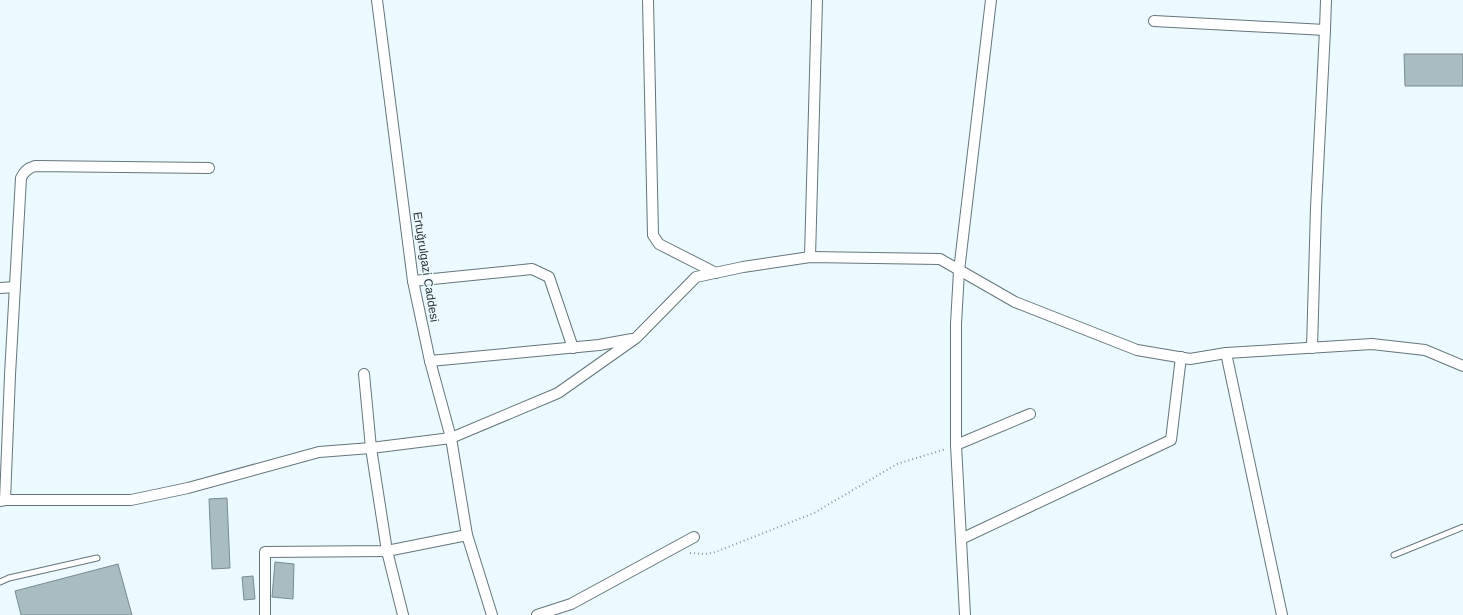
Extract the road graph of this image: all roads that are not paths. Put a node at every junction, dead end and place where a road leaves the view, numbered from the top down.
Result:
1 (377, 0) edge
2 (648, 0) edge
3 (817, 0) edge
4 (992, 0) edge
5 (1326, 0) edge
6 (1154, 21) dead end
7 (1326, 30) junction
8 (209, 168) dead end
9 (810, 257) junction
10 (959, 271) junction
11 (716, 273) junction
12 (413, 281) junction
13 (15, 287) junction
14 (0, 288) edge
15 (636, 338) junction
16 (573, 348) junction
17 (1312, 348) junction
18 (1226, 353) junction
19 (1180, 357) junction
20 (430, 361) junction
21 (1463, 366) edge
22 (364, 374) dead end
23 (1030, 414) dead end
24 (451, 438) junction
25 (956, 445) junction
26 (371, 448) junction
27 (2, 501) edge
28 (1463, 527) edge
29 (467, 535) junction
30 (694, 537) dead end
31 (961, 539) junction
32 (387, 551) junction
33 (1394, 555) dead end
34 (97, 558) dead end
35 (0, 582) edge
36 (265, 615) edge
37 (403, 615) edge
38 (492, 615) edge
39 (537, 615) edge
40 (965, 615) edge
41 (1282, 615) edge

1 - 12 street, Ertuğrulgazi Caddesi
2 - 11 street
3 - 9 street
4 - 10 street
5 - 7 street
6 - 7 street
7 - 17 street
8 - 13 street
9 - 10 street
9 - 11 street
10 - 19 street
10 - 25 street
11 - 15 street
12 - 16 street
12 - 20 street, Ertuğrulgazi Caddesi
13 - 14 street
13 - 27 street
15 - 16 street
15 - 24 street
16 - 20 street
17 - 18 street
17 - 21 street
18 - 19 street
18 - 41 street
19 - 31 street
20 - 24 street, Ertuğrulgazi Caddesi
22 - 26 street
23 - 25 street
24 - 26 street
24 - 29 street, Ertuğrulgazi Caddesi
25 - 31 street
26 - 27 street
26 - 32 street
28 - 33 lane
29 - 32 street
29 - 38 street, Ertuğrulgazi Caddesi
30 - 39 street
31 - 40 street
32 - 36 street
32 - 37 street
34 - 35 lane

